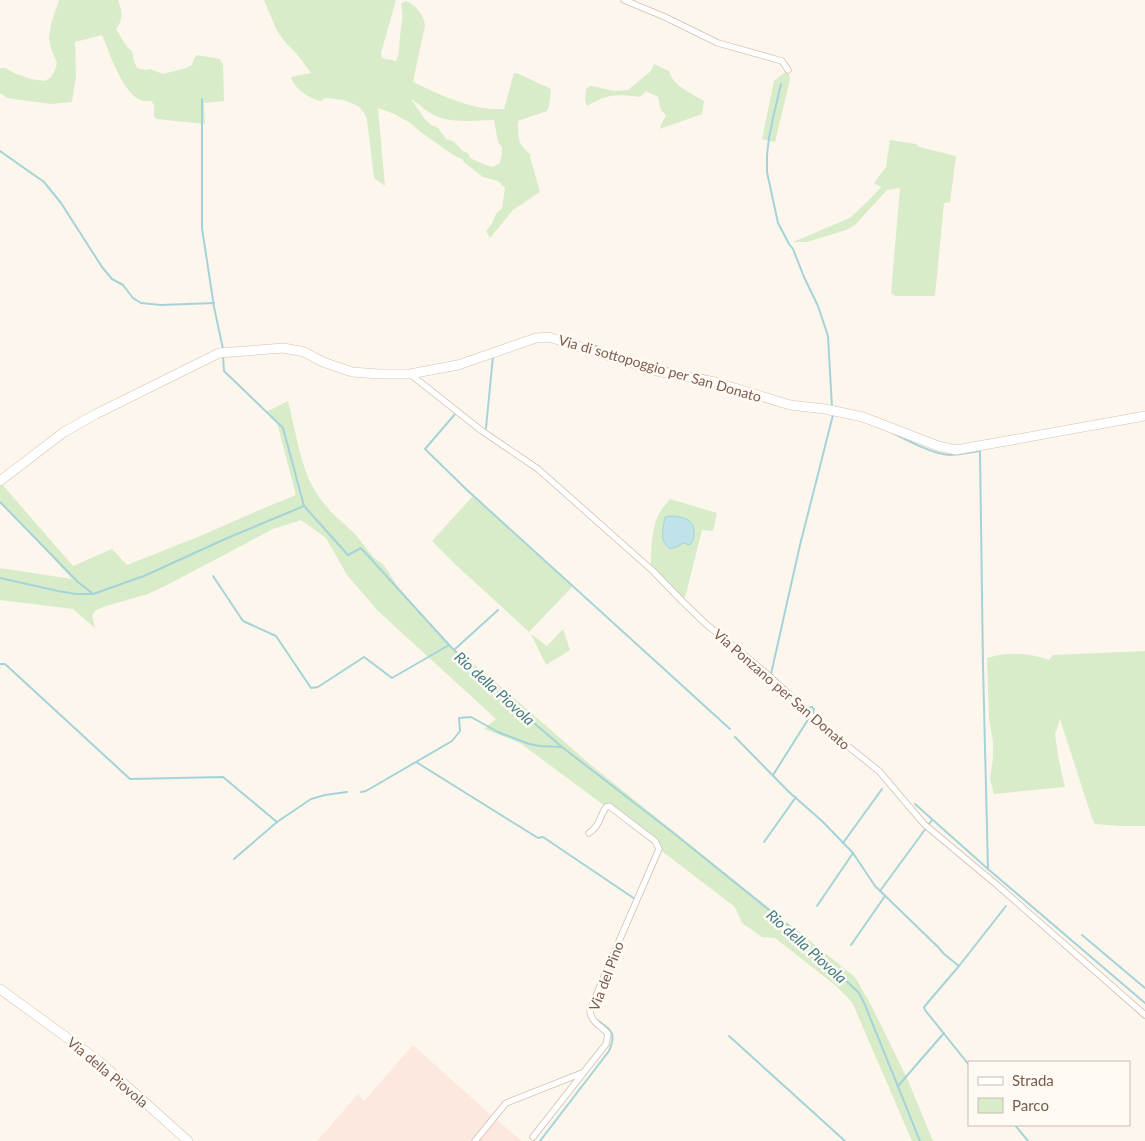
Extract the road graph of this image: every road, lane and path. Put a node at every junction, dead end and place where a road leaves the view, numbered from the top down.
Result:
1 (624, 0) edge
2 (788, 70) dead end
3 (410, 374) junction
4 (1145, 416) edge
5 (0, 481) edge
6 (589, 833) dead end
7 (0, 989) edge
8 (1145, 1015) edge
9 (583, 1073) junction
10 (533, 1137) dead end
11 (188, 1141) edge
12 (476, 1141) edge

1 - 2 street
3 - 4 street, Via di sottopoggio per San Donato
3 - 5 street, Via di sottopoggio per San Donato
3 - 8 street, Via Ponzano per San Donato
6 - 9 street, Via del Pino
7 - 11 street, Via della Piovola
9 - 10 street, Via del Pino
9 - 12 street

